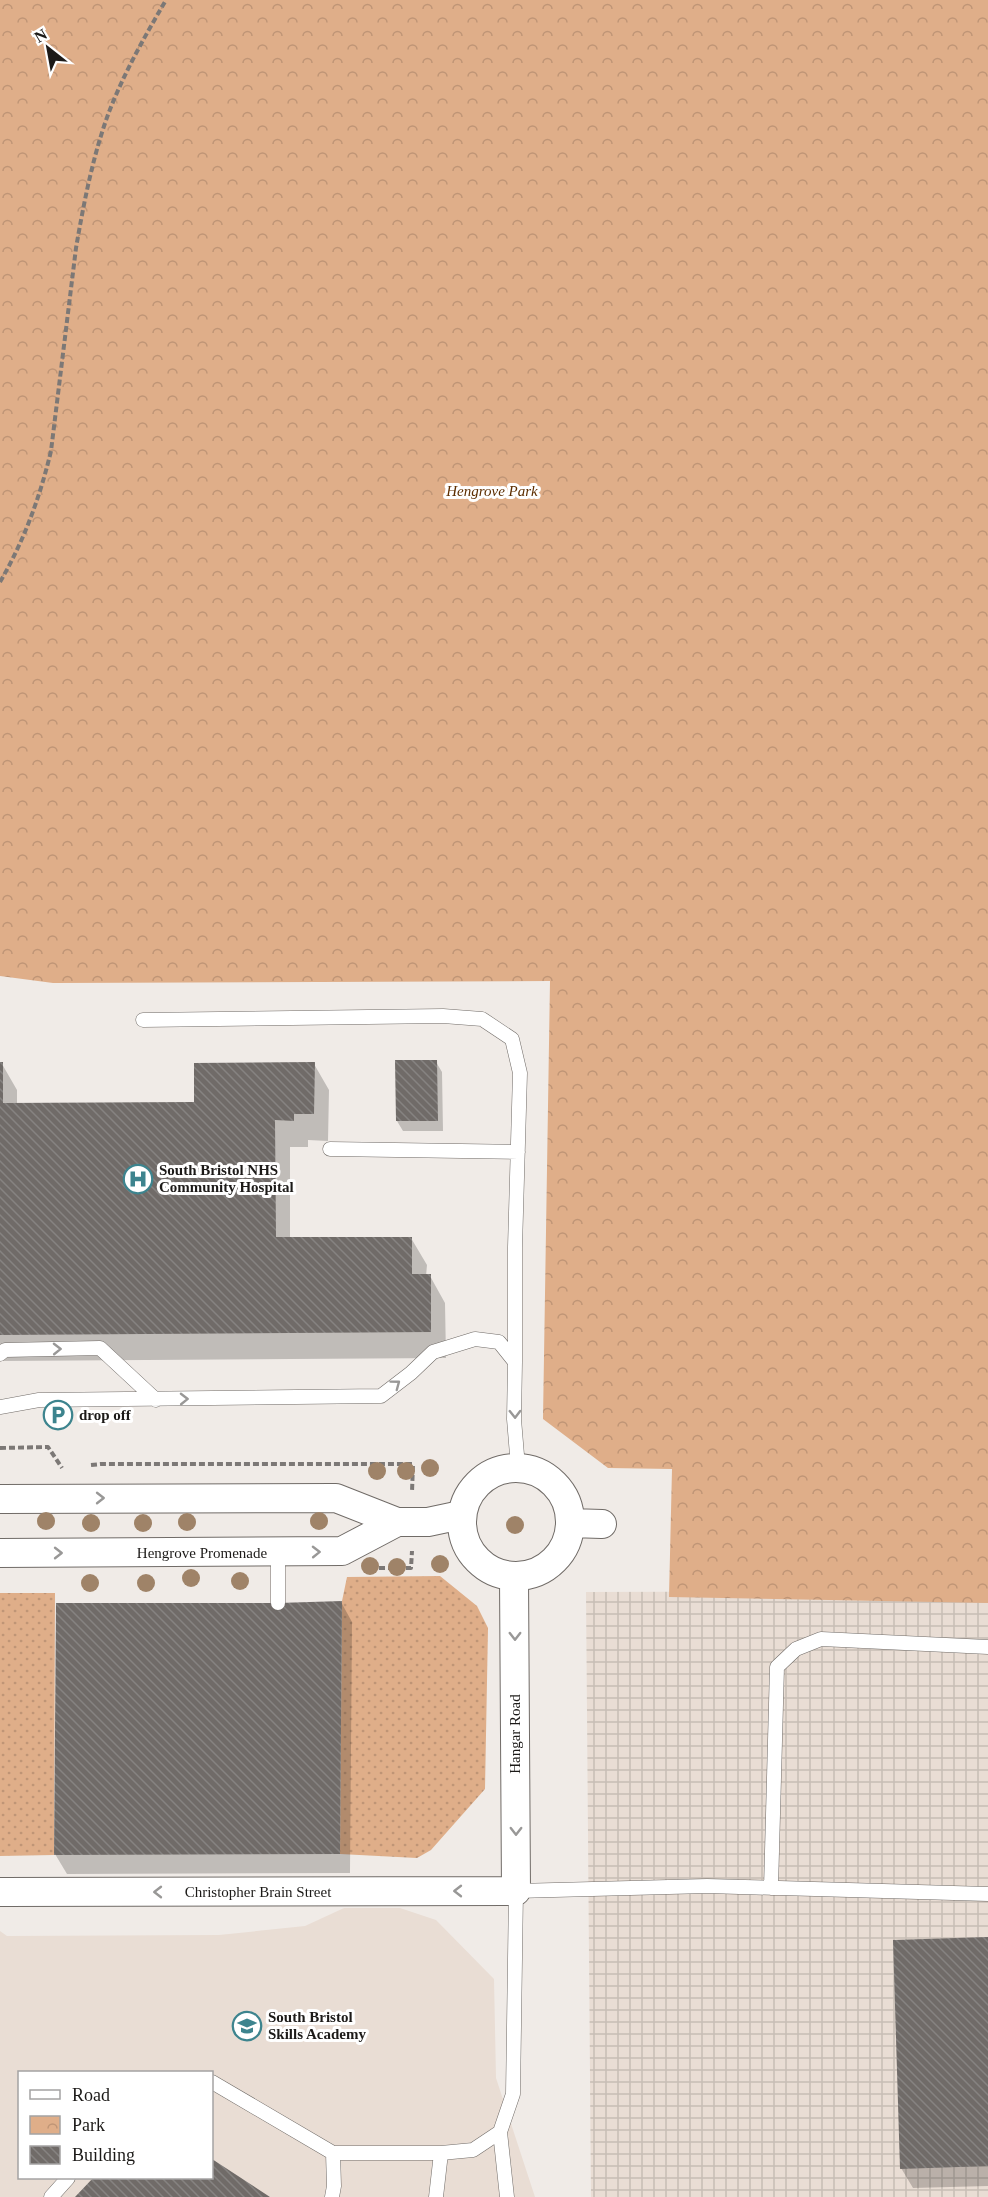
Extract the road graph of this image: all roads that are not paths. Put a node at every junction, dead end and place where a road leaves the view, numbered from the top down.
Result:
1 (143, 1020) dead end
2 (330, 1149) dead end
3 (518, 1152) junction
4 (0, 1354) edge
5 (515, 1362) junction
6 (156, 1400) junction
7 (0, 1407) edge
8 (518, 1467) junction
9 (0, 1499) edge
10 (461, 1515) junction
11 (397, 1522) junction
12 (570, 1522) junction
13 (602, 1524) dead end
14 (0, 1553) edge
15 (278, 1553) junction
16 (514, 1578) junction
17 (278, 1603) dead end
18 (988, 1647) edge
19 (771, 1888) junction
20 (516, 1891) junction
21 (0, 1892) edge
22 (988, 1893) edge
23 (213, 2083) edge
24 (500, 2132) junction
25 (333, 2153) junction
26 (441, 2153) junction
27 (67, 2179) edge
28 (51, 2197) edge
29 (332, 2197) edge
30 (436, 2197) edge
31 (507, 2197) edge

1 - 3 lane
2 - 3 lane
3 - 5 lane
4 -> 6 lane
6 -> 5 lane
5 -> 8 lane
6 - 7 lane
8 - 10 street
8 - 12 street
9 -> 11 street, Hengrove Promenade
10 - 11 street, Hengrove Promenade
10 - 16 street
15 -> 11 street, Hengrove Promenade
12 - 13 street
12 - 16 street
14 -> 15 street, Hengrove Promenade
15 - 17 lane
16 -> 20 street, Hangar Road
18 - 19 lane
19 - 20 lane
19 - 22 lane
20 -> 21 street, Christopher Brain Street
20 - 24 lane
23 - 25 lane
24 - 26 lane
24 - 31 lane
25 - 26 lane
25 - 29 lane
26 - 30 lane
27 - 28 lane

